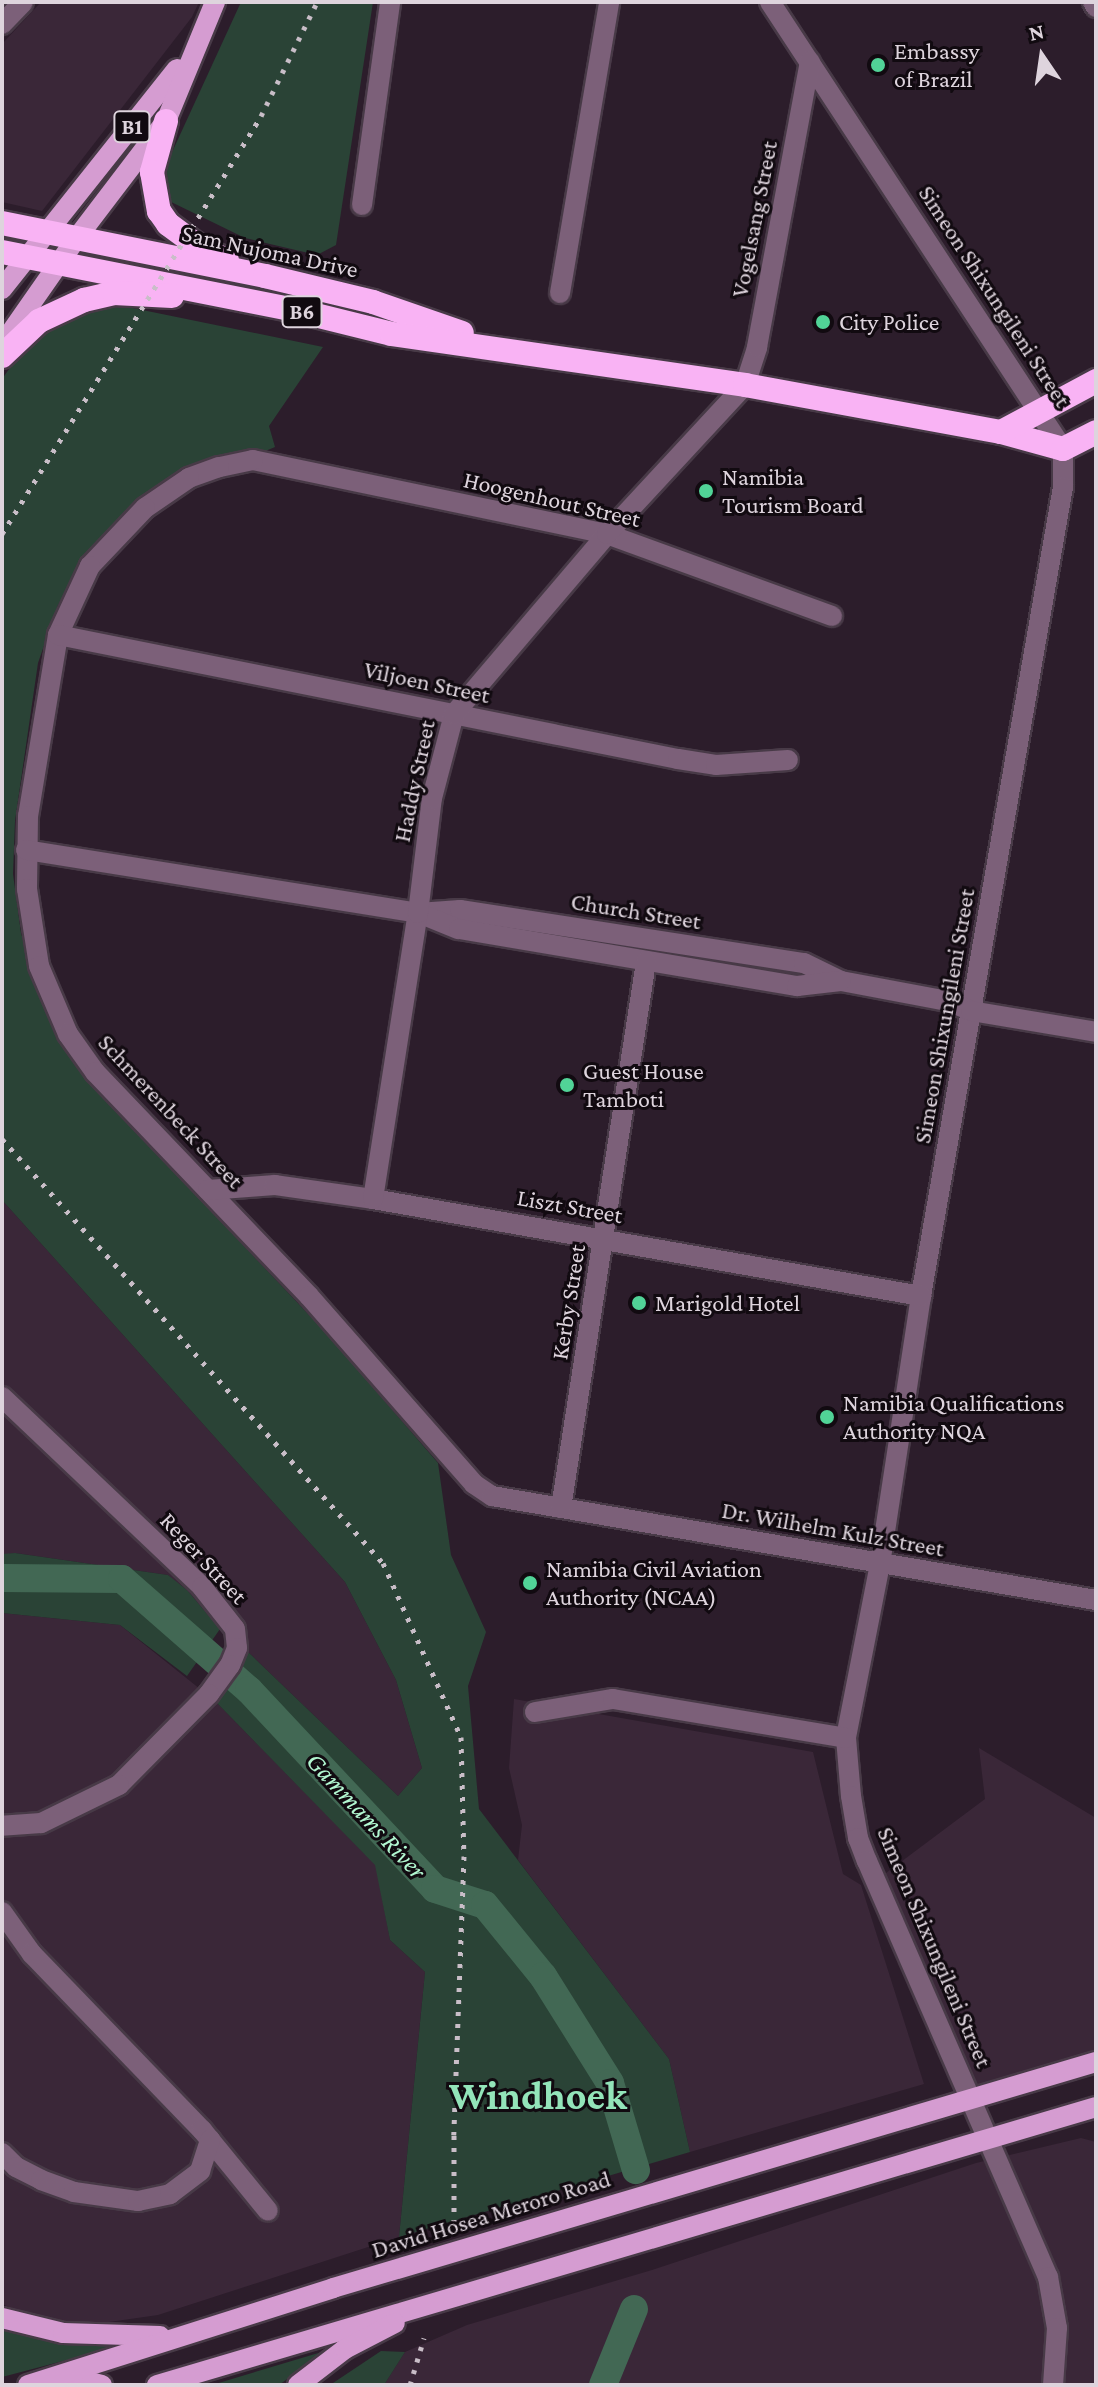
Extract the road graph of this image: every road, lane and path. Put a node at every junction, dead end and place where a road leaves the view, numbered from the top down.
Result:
1 (23, 2) edge
2 (390, 2) edge
3 (609, 2) edge
4 (770, 2) edge
5 (212, 8) edge
6 (2, 24) edge
7 (810, 62) junction
8 (166, 121) junction
9 (362, 205) dead end
10 (2, 223) edge
11 (45, 233) junction
12 (76, 239) junction
13 (2, 252) edge
14 (26, 257) junction
15 (62, 262) junction
16 (265, 276) junction
17 (2, 289) edge
18 (560, 293) dead end
19 (254, 301) junction
20 (2, 345) edge
21 (520, 354) junction
22 (2, 356) edge
23 (1096, 381) edge
24 (745, 385) junction
25 (1040, 410) junction
26 (1001, 432) junction
27 (1096, 432) edge
28 (1063, 449) junction
29 (253, 460) joint
30 (607, 534) junction
31 (832, 616) dead end
32 (58, 635) junction
33 (454, 714) junction
34 (788, 760) dead end
35 (26, 850) junction
36 (418, 913) junction
37 (646, 962) junction
38 (841, 981) junction
39 (971, 1011) junction
40 (1096, 1032) edge
41 (208, 1190) junction
42 (373, 1199) junction
43 (605, 1237) junction
44 (921, 1296) junction
45 (2, 1397) edge
46 (561, 1508) junction
47 (880, 1564) junction
48 (1096, 1600) edge
49 (535, 1712) dead end
50 (846, 1738) junction
51 (2, 1826) edge
52 (2, 1912) edge
53 (1096, 2062) edge
54 (971, 2098) junction
55 (1096, 2107) edge
56 (210, 2140) junction
57 (986, 2140) junction
58 (2, 2153) edge
59 (268, 2211) dead end
60 (472, 2290) junction
61 (2, 2318) edge
62 (175, 2337) junction
63 (58, 2376) junction
64 (28, 2385) edge
65 (102, 2385) edge
66 (157, 2385) edge
67 (298, 2385) edge
68 (1053, 2385) edge

1 - 6 street
2 - 9 street
3 - 18 street
4 - 7 street, Simeon Shixungileni Street
5 - 8 main road, B1
5 - 11 main road, B1
7 - 24 street, Vogelsang Street
7 - 25 street, Simeon Shixungileni Street
8 - 12 main road, B1
8 - 16 highway
10 - 11 highway, Sam Nujoma Drive
11 - 12 highway, Sam Nujoma Drive
11 - 14 main road, B1
12 - 15 main road
12 - 16 highway, Sam Nujoma Drive / B6
13 - 14 highway, Sam Nujoma Drive
14 - 15 highway, Sam Nujoma Drive
14 - 17 main road, B1
15 - 19 highway, Sam Nujoma Drive / B6
15 - 20 main road
16 - 21 highway, Sam Nujoma Drive / B6
19 - 21 highway, Sam Nujoma Drive / B6
19 - 22 highway
21 - 24 highway, Sam Nujoma Drive / B6
23 - 25 highway
24 - 26 highway, Sam Nujoma Drive / B6
24 - 30 street, Haddy Street
25 - 26 highway
25 - 28 street, Simeon Shixungileni Street
26 - 28 highway, Sam Nujoma Drive / B6
27 - 28 highway
28 - 39 street, Simeon Shixungileni Street
29 - 30 street, Hoogenhout Street
29 - 32 street, Schmerenbeck Street
30 - 31 street, Hoogenhout Street
30 - 33 street, Haddy Street
32 - 33 street, Viljoen Street
32 - 35 street, Schmerenbeck Street
33 - 34 street, Viljoen Street
33 - 36 street, Haddy Street
35 - 36 street, Church Street
35 - 41 street, Schmerenbeck Street
36 - 37 street, Church Street
36 - 38 street, Church Street
36 - 42 street, Haddy Street
37 - 38 street, Church Street
37 - 43 street, Kerby Street
38 - 39 street, Church Street
39 - 40 street, Church Street
39 - 44 street, Simeon Shixungileni Street
41 - 42 street, Liszt Street
41 - 46 street, Schmerenbeck Street
42 - 43 street, Liszt Street
43 - 44 street, Liszt Street
43 - 46 street, Kerby Street
44 - 47 street, Simeon Shixungileni Street
45 - 51 street, Reger Street
46 - 47 street, Dr. Wilhelm Kulz Street
47 - 48 street, Dr. Wilhelm Kulz Street
47 - 50 street, Simeon Shixungileni Street
49 - 50 street
50 - 54 street, Simeon Shixungileni Street
52 - 56 street
53 - 54 main road, David Hosea Meroro Road
54 - 57 street
54 - 62 main road, David Hosea Meroro Road
55 - 57 main road
56 - 58 street
56 - 59 street
57 - 60 main road
57 - 68 street
60 - 66 main road
60 - 67 main road
61 - 62 main road
62 - 63 main road, David Hosea Meroro Road
63 - 64 main road, David Hosea Meroro Road
63 - 65 main road

